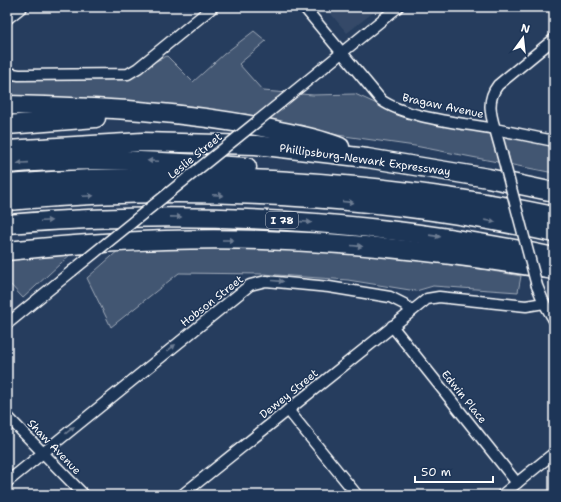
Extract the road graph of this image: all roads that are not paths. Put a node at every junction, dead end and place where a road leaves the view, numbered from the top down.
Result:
1 (22, 7) edge
2 (213, 7) edge
3 (304, 7) edge
4 (398, 7) edge
5 (7, 19) edge
6 (554, 39) edge
7 (341, 54) junction
8 (7, 73) edge
9 (7, 105) edge
10 (207, 118) junction
11 (7, 125) edge
12 (495, 129) junction
13 (554, 141) edge
14 (7, 150) edge
15 (367, 158) junction
16 (7, 164) edge
17 (7, 184) edge
18 (554, 192) edge
19 (456, 198) junction
20 (7, 201) edge
21 (554, 216) edge
22 (7, 224) edge
23 (554, 233) edge
24 (7, 251) edge
25 (554, 257) edge
26 (554, 270) edge
27 (544, 303) junction
28 (411, 311) junction
29 (554, 320) edge
30 (7, 324) edge
31 (392, 326) junction
32 (288, 410) junction
33 (7, 416) edge
34 (43, 452) junction
35 (554, 453) edge
36 (7, 482) edge
37 (517, 483) junction
38 (84, 495) edge
39 (182, 495) edge
40 (357, 495) edge
41 (502, 495) edge

1 - 5 street
2 - 8 street
3 - 7 street, Bragaw Avenue
4 - 7 street, Leslie Street
6 - 12 street
7 - 12 street, Bragaw Avenue
7 - 30 street, Leslie Street, bridge
9 - 10 highway
10 - 11 highway
10 - 15 highway
12 - 13 street
12 - 27 street, Bragaw Avenue, bridge
14 - 15 highway, Phillipsburg-Newark Expressway
15 - 18 highway, Phillipsburg-Newark Expressway
19 -> 16 highway
17 - 19 highway
19 - 21 highway
20 -> 23 highway, I 78
22 -> 25 highway, I 78
24 -> 26 highway
27 - 28 street
27 - 29 street, Bragaw Avenue
28 - 31 street, Dewey Street
34 -> 28 street, Hobson Street
31 - 32 street, Dewey Street
31 - 37 street, Edwin Place
32 - 39 street, Dewey Street
32 - 40 street
33 - 34 street, Shaw Avenue
34 - 36 street, Hobson Street
34 - 38 street, Shaw Avenue
35 - 37 street
37 - 41 street

